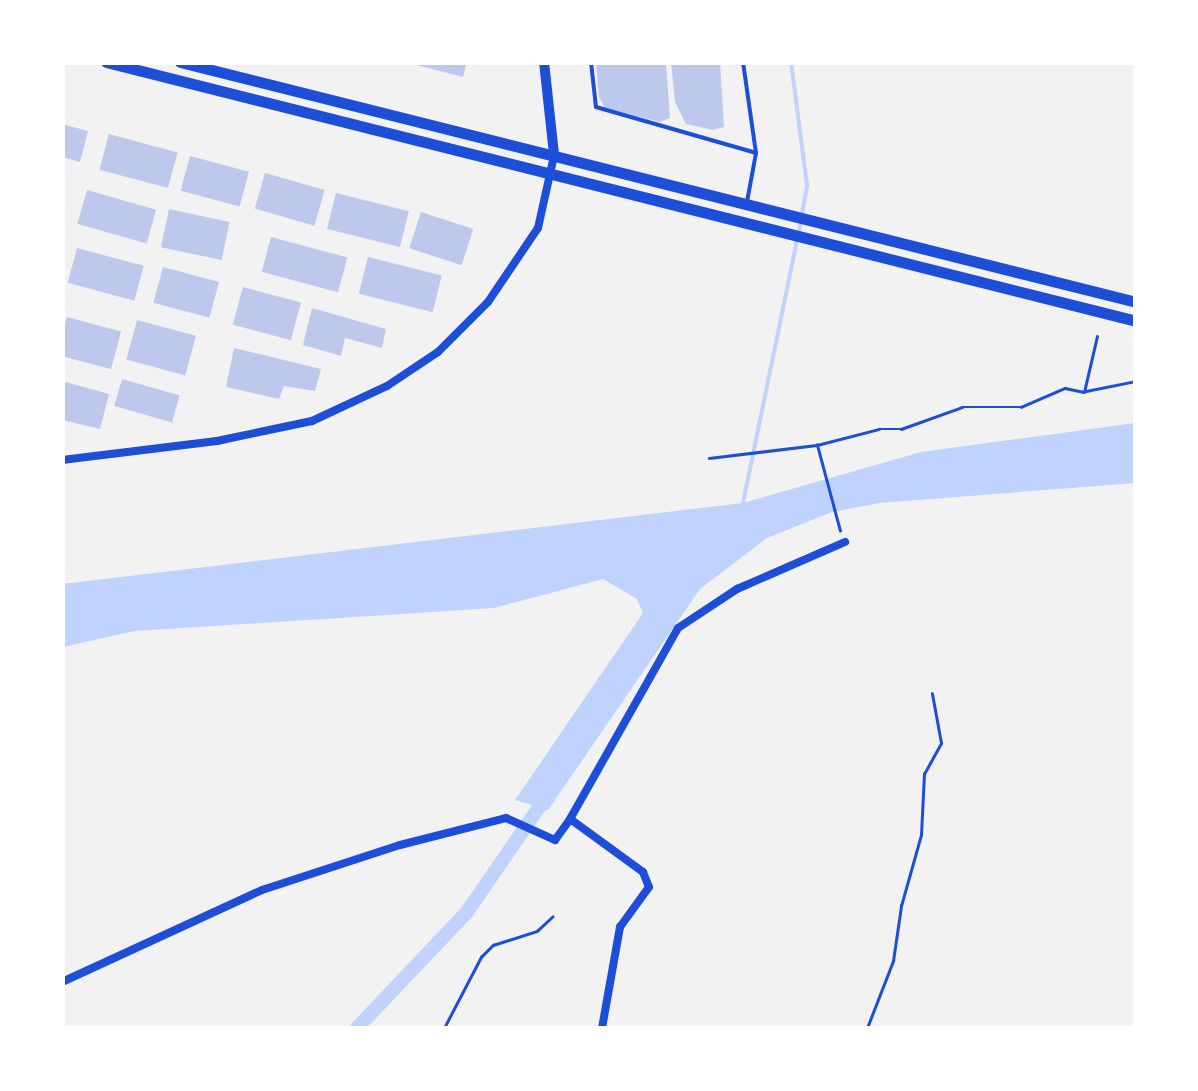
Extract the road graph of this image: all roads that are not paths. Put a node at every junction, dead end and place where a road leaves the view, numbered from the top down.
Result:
1 (106, 62) edge
2 (180, 62) edge
3 (544, 62) edge
4 (590, 62) edge
5 (743, 62) edge
6 (756, 153) junction
7 (554, 154) junction
8 (550, 174) junction
9 (748, 202) junction
10 (1136, 302) edge
11 (1136, 322) edge
12 (62, 460) edge
13 (846, 542) road end
14 (570, 819) junction
15 (62, 982) edge
16 (602, 1028) edge

1 - 8 main road
2 - 7 main road
3 - 7 street
4 - 6 lane
5 - 6 lane
6 - 9 lane
7 - 8 street
7 - 9 main road
8 - 11 main road
8 - 12 street
9 - 10 main road
13 - 14 street
14 - 15 street
14 - 16 street

